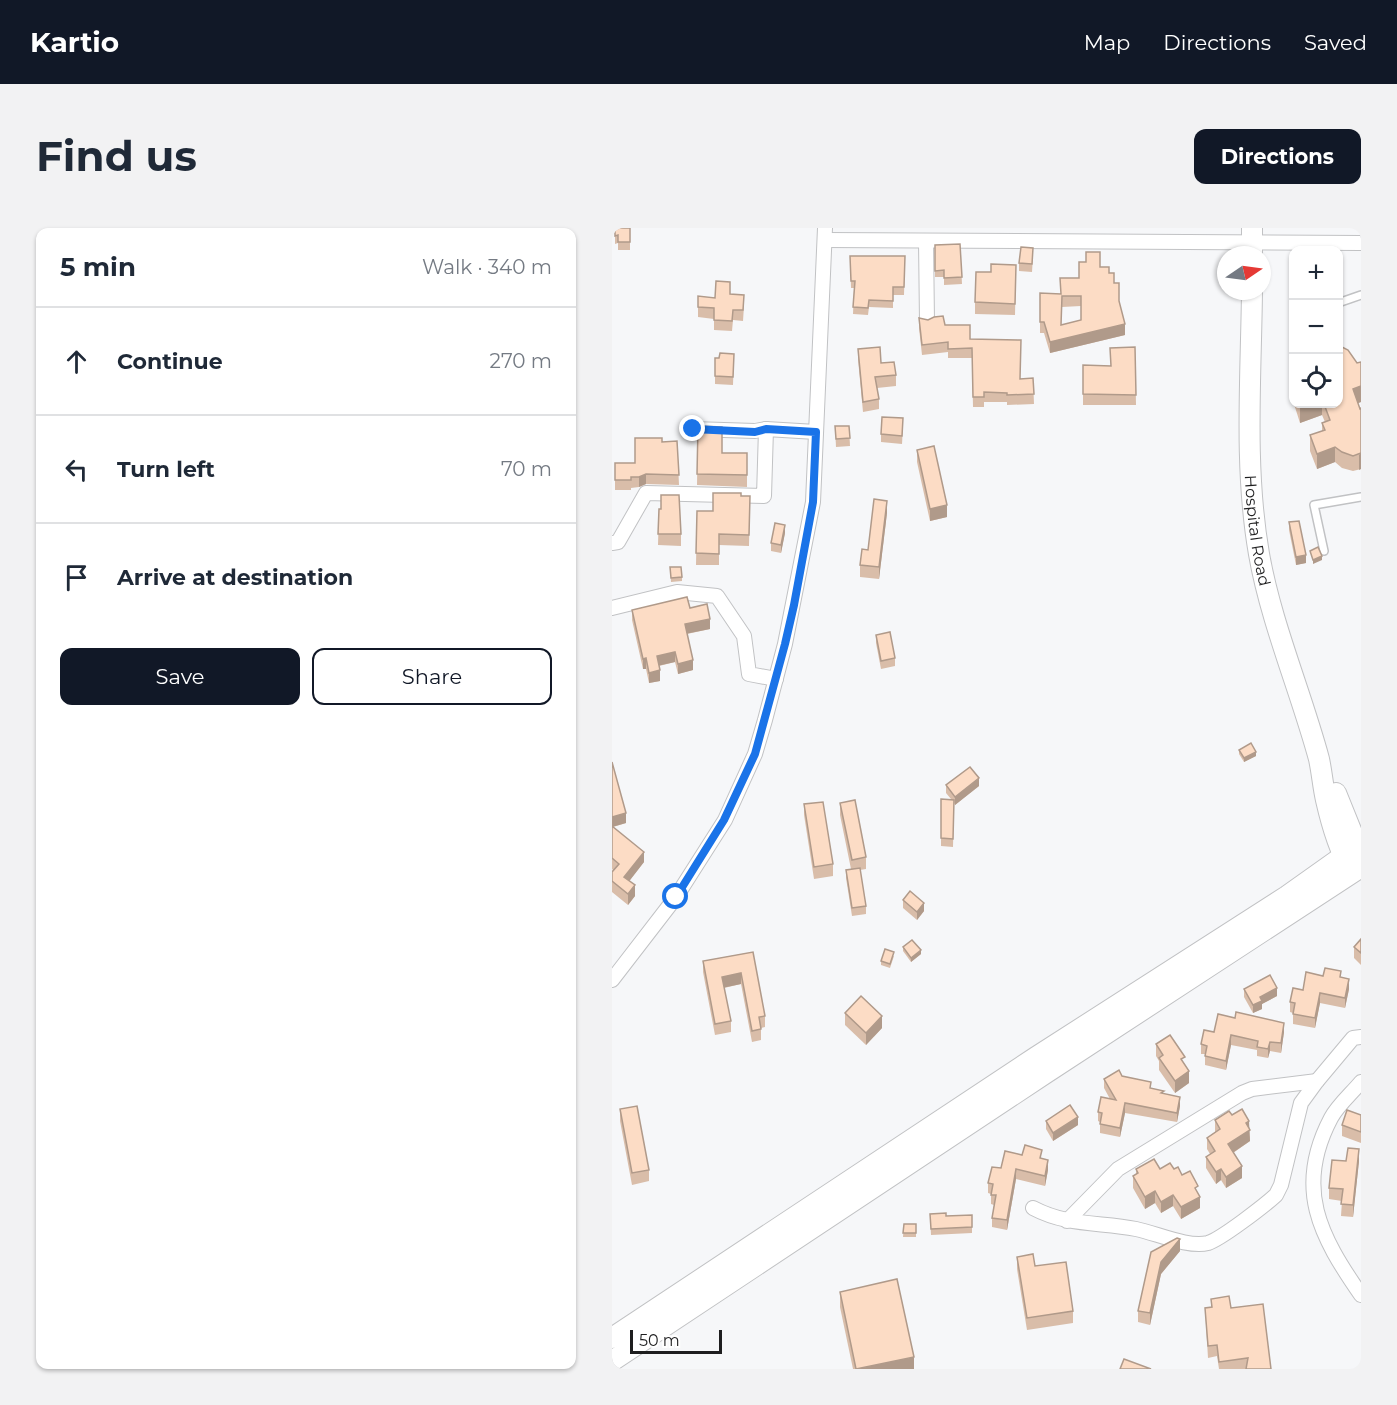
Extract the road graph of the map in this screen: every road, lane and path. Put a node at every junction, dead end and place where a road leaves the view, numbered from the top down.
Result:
1 (825, 234) edge
2 (926, 241) junction
3 (1252, 242) edge
4 (1361, 243) edge
5 (1361, 295) edge
6 (1251, 300) edge
7 (1343, 301) edge
8 (927, 321) edge
9 (693, 429) dead end
10 (766, 429) junction
11 (816, 432) junction
12 (1361, 497) edge
13 (612, 543) edge
14 (1323, 551) edge
15 (612, 608) edge
16 (776, 679) junction
17 (1357, 861) edge
18 (612, 980) edge
19 (1361, 1036) edge
20 (1317, 1081) junction
21 (1361, 1082) edge
22 (1033, 1208) dead end
23 (1066, 1221) junction
24 (793, 1229) junction
25 (1361, 1295) edge
26 (612, 1338) edge
27 (612, 1360) edge

1 - 2 street
1 - 11 street
2 - 3 street
2 - 8 street
3 - 4 street
5 - 7 lane
6 - 17 street, Hospital Road
9 - 10 street
10 - 11 street
10 - 13 street
11 - 16 street
12 - 14 lane
15 - 16 street
16 - 18 street
17 - 24 street
19 - 20 street
20 - 23 street
20 - 23 street
21 - 25 street
22 - 23 street
24 - 26 street
24 - 27 street

